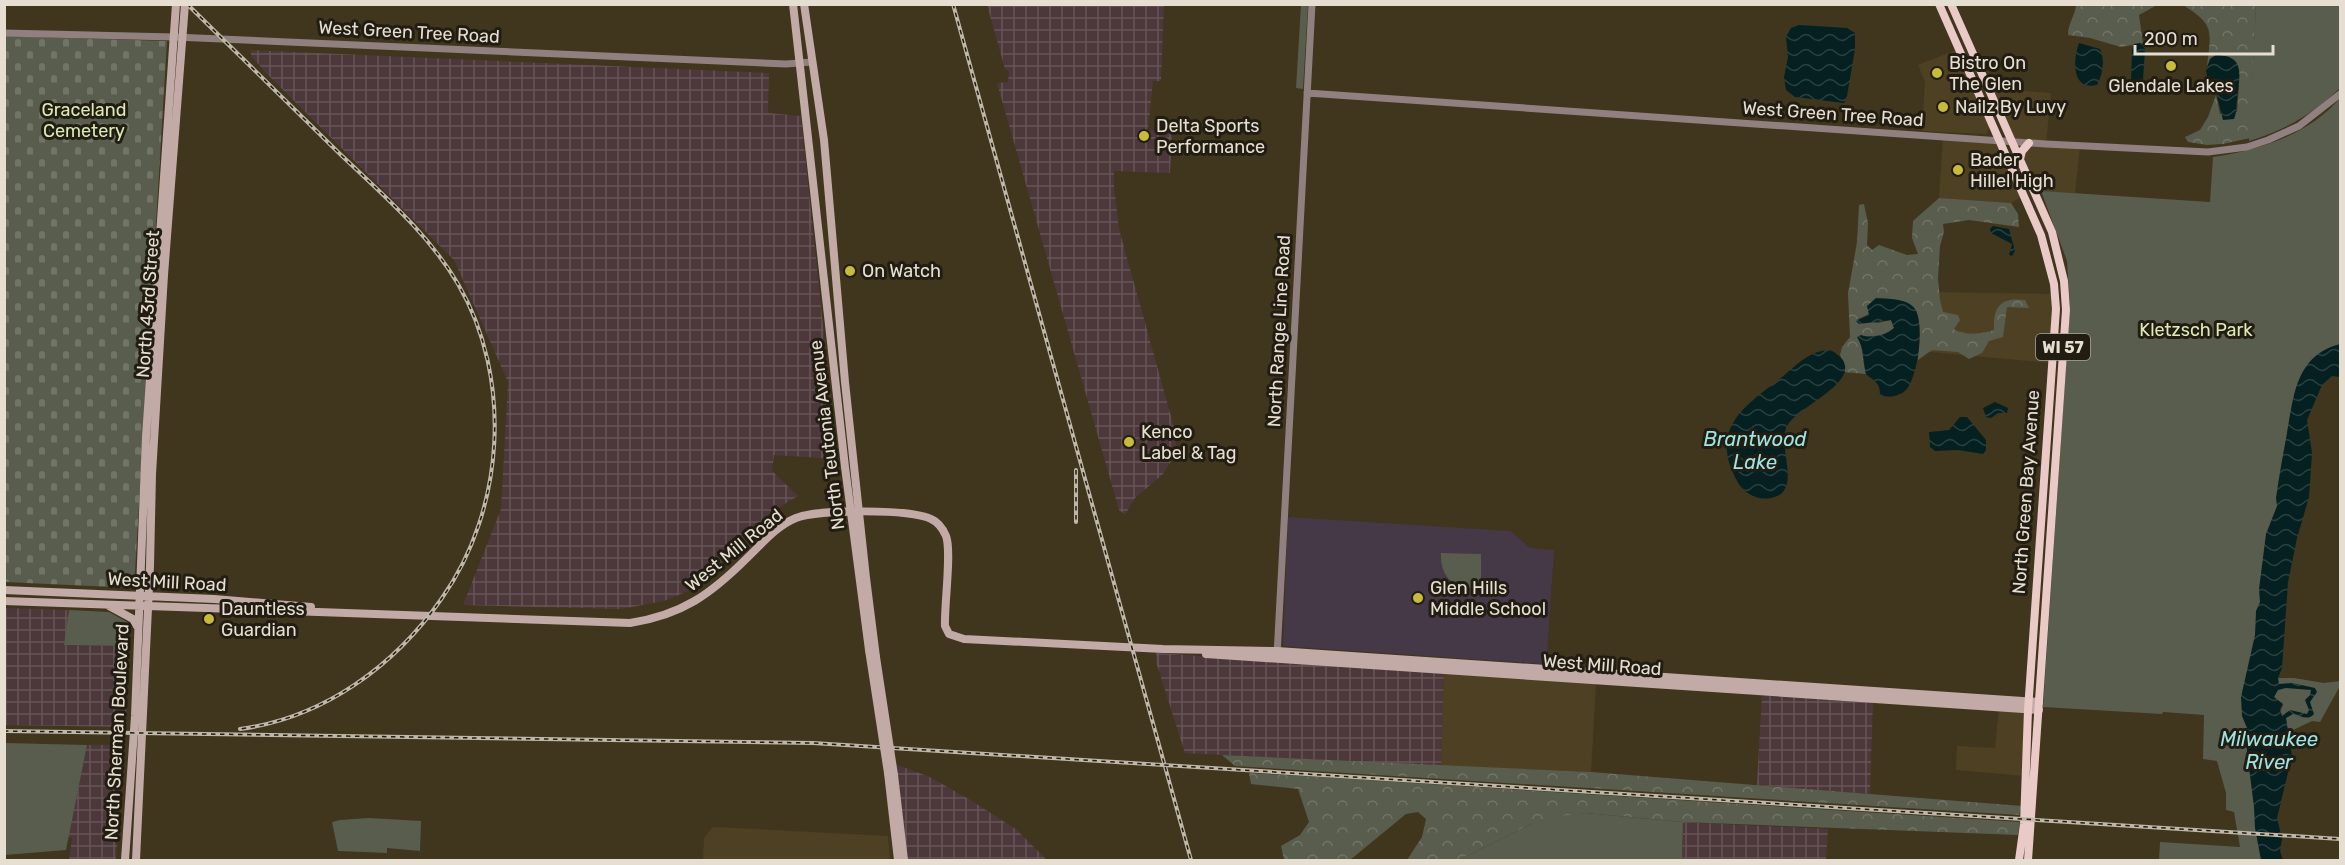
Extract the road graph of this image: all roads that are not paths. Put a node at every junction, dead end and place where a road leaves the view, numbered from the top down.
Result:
1 (176, 4) edge
2 (185, 4) edge
3 (793, 4) edge
4 (804, 4) edge
5 (1312, 4) edge
6 (1939, 4) edge
7 (1951, 4) edge
8 (4, 33) edge
9 (174, 37) junction
10 (183, 38) junction
11 (812, 62) junction
12 (801, 63) junction
13 (1307, 93) junction
14 (2340, 94) edge
15 (2001, 141) junction
16 (2012, 142) junction
17 (2029, 143) junction
18 (2020, 160) junction
19 (855, 512) junction
20 (4, 590) edge
21 (138, 595) junction
22 (149, 596) junction
23 (4, 601) edge
24 (105, 604) junction
25 (138, 605) junction
26 (148, 606) junction
27 (328, 611) junction
28 (137, 626) junction
29 (1277, 655) junction
30 (2029, 705) junction
31 (2039, 706) junction
32 (891, 774) junction
33 (125, 861) edge
34 (136, 861) edge
35 (898, 861) edge
36 (904, 861) edge
37 (2019, 861) edge
38 (2028, 861) edge

1 - 9 main road, North 43rd Street
2 - 10 main road, North 43rd Street
3 - 12 main road, North Teutonia Avenue
4 - 11 main road, North Teutonia Avenue
5 - 13 street, North Range Line Road
6 - 15 main road, North Green Bay Avenue / WI 57
7 - 16 main road, North Green Bay Avenue / WI 57
8 - 9 street, West Green Tree Road
9 - 10 street, West Green Tree Road
9 - 21 main road, North 43rd Street
10 - 12 street, West Green Tree Road
10 - 22 main road, North 43rd Street
11 - 12 street, West Green Tree Road
11 - 19 main road, North Teutonia Avenue
12 - 19 main road, North Teutonia Avenue
13 - 15 street, West Green Tree Road
13 - 29 street, North Range Line Road
14 - 17 street, West Green Tree Road
15 - 16 street, West Green Tree Road
15 - 30 main road, North Green Bay Avenue / WI 57
16 - 17 street, West Green Tree Road
16 - 18 main road, North Green Bay Avenue / WI 57
17 - 18 main road
18 - 31 main road, North Green Bay Avenue / WI 57
19 - 27 main road, West Mill Road
19 - 29 main road, West Mill Road
19 - 32 main road, North Teutonia Avenue, bridge
19 - 32 main road, North Teutonia Avenue, bridge
20 - 21 main road, West Mill Road
21 - 22 main road, West Mill Road
21 - 25 main road, North 43rd Street
22 - 26 main road, North 43rd Street
22 - 27 main road, West Mill Road
23 - 24 main road, West Mill Road
24 - 25 main road, West Mill Road
24 - 28 main road
25 - 26 main road, West Mill Road
25 - 28 main road, North Sherman Boulevard
26 - 27 main road, West Mill Road
26 - 34 main road, North Sherman Boulevard
28 - 33 main road, North Sherman Boulevard
29 - 30 main road, West Mill Road
30 - 31 main road, West Mill Road
30 - 37 main road, North Green Bay Avenue / WI 57
31 - 38 main road, North Green Bay Avenue / WI 57
32 - 35 main road, North Teutonia Avenue
32 - 36 main road, North Teutonia Avenue

